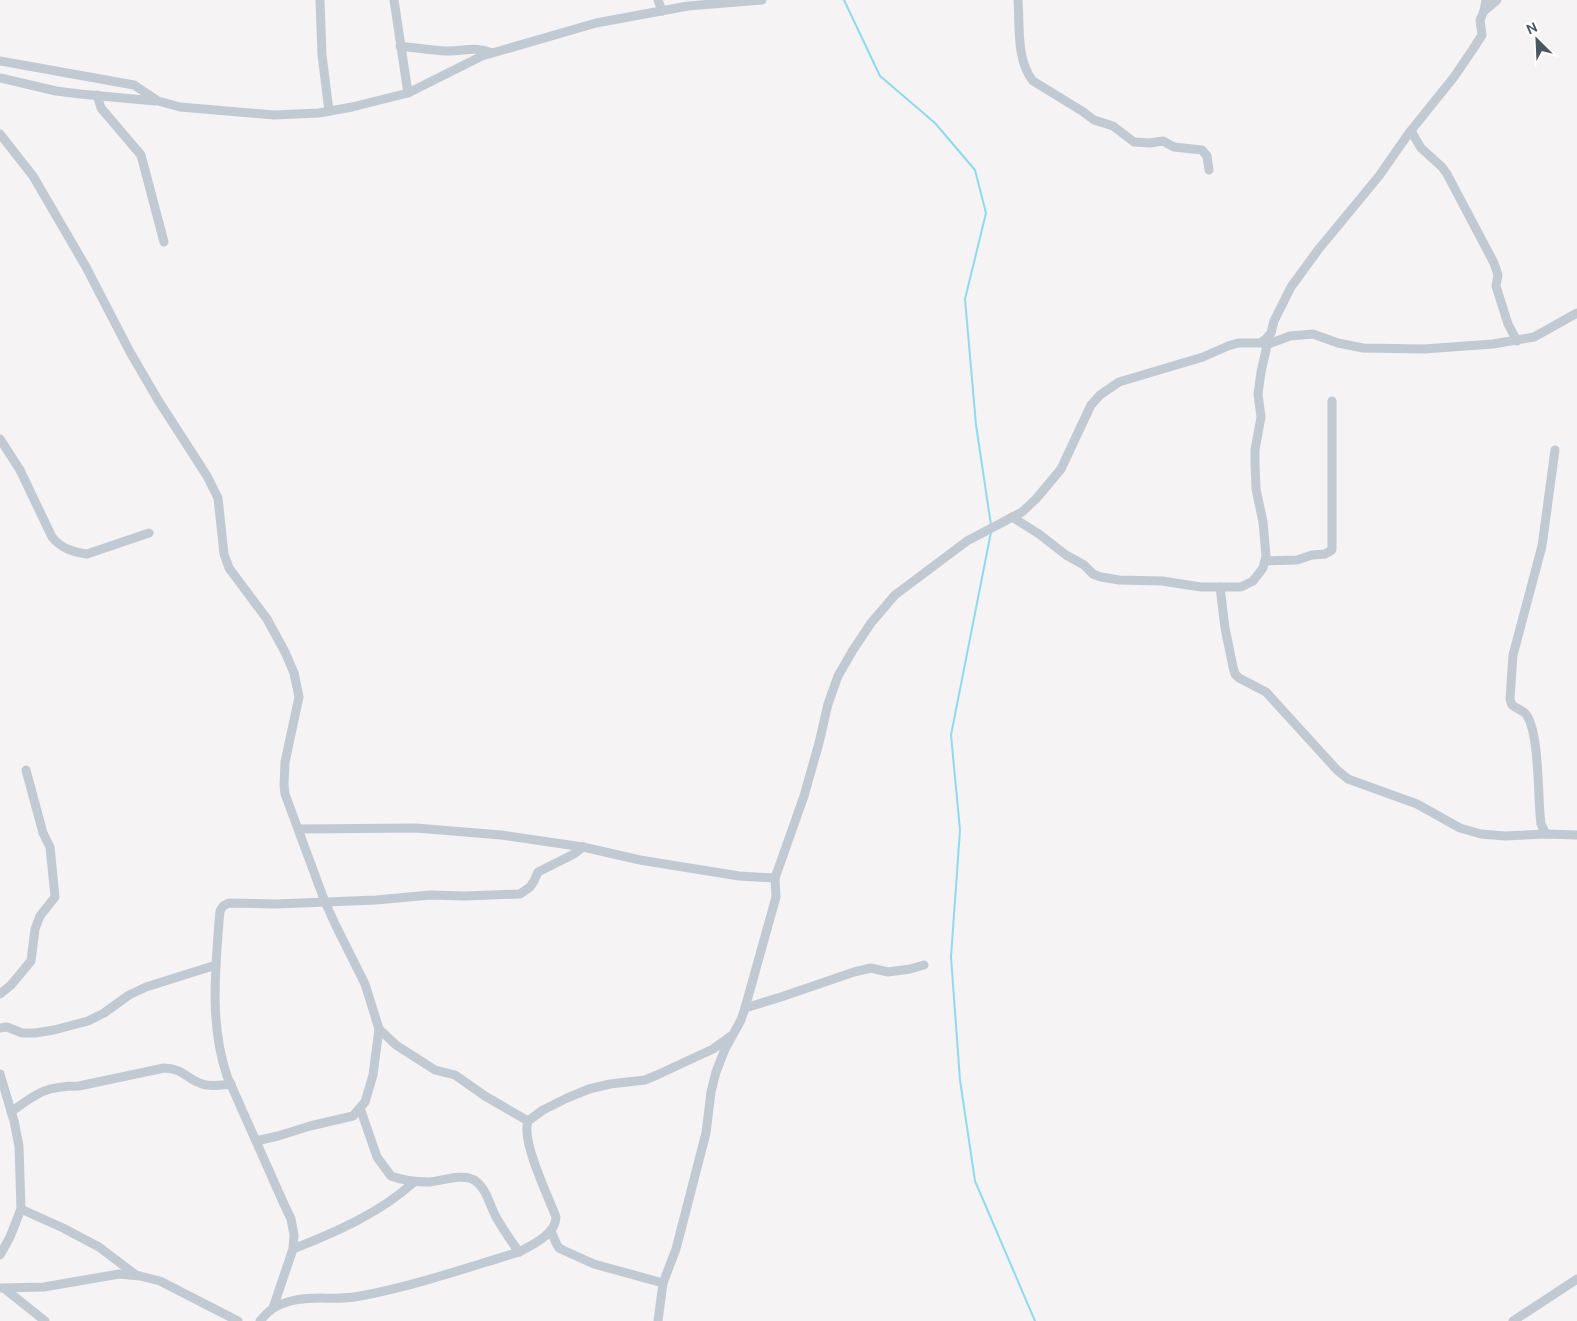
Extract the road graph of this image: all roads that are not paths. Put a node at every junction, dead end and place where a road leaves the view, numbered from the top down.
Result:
1 (320, 0) edge
2 (394, 0) edge
3 (658, 0) edge
4 (762, 0) edge
5 (1018, 0) edge
6 (1486, 0) edge
7 (1496, 0) edge
8 (662, 10) junction
9 (1484, 12) junction
10 (400, 46) junction
11 (492, 53) junction
12 (0, 61) edge
13 (0, 78) edge
14 (408, 94) junction
15 (97, 95) junction
16 (158, 101) junction
17 (329, 111) junction
18 (1411, 131) junction
19 (0, 134) edge
20 (1209, 170) dead end
21 (164, 242) dead end
22 (1577, 313) edge
23 (1517, 341) junction
24 (1266, 342) junction
25 (1332, 401) dead end
26 (0, 439) edge
27 (1555, 450) dead end
28 (1012, 517) junction
29 (149, 533) dead end
30 (1265, 561) junction
31 (1220, 587) junction
32 (26, 770) dead end
33 (299, 829) junction
34 (1546, 834) junction
35 (1577, 834) edge
36 (583, 847) junction
37 (775, 878) junction
38 (325, 902) junction
39 (216, 965) junction
40 (924, 965) dead end
41 (0, 994) edge
42 (745, 1008) junction
43 (0, 1028) edge
44 (379, 1029) junction
45 (731, 1036) junction
46 (0, 1074) edge
47 (231, 1084) junction
48 (360, 1108) junction
49 (11, 1112) junction
50 (528, 1121) junction
51 (256, 1141) junction
52 (414, 1182) junction
53 (21, 1209) junction
54 (551, 1231) junction
55 (293, 1249) junction
56 (519, 1252) junction
57 (0, 1256) edge
58 (136, 1276) junction
59 (1577, 1279) edge
60 (663, 1283) junction
61 (3, 1289) edge
62 (272, 1308) junction
63 (660, 1320) edge
64 (45, 1321) edge
65 (238, 1321) edge
66 (260, 1321) edge
67 (1513, 1321) edge

1 - 17 street
2 - 10 street
3 - 8 street
4 - 8 street
5 - 20 street
6 - 9 street
7 - 9 street
8 - 11 street
9 - 18 street
10 - 11 street
10 - 14 street
11 - 14 street
12 - 16 street
13 - 15 street
14 - 17 street
15 - 16 street
15 - 21 street
16 - 17 street
18 - 23 street
18 - 24 street
19 - 33 street
22 - 23 street
23 - 24 street
24 - 28 street
24 - 30 street
25 - 30 street
26 - 29 street
27 - 34 street
28 - 31 street
28 - 37 street
30 - 31 street
31 - 34 street
32 - 41 street
33 - 36 street
33 - 38 street
34 - 35 street
36 - 37 street
36 - 38 street
37 - 42 street
38 - 39 street
38 - 44 street
39 - 43 street
39 - 47 street
40 - 42 street
42 - 45 street
44 - 48 street
44 - 50 street
45 - 50 street
45 - 60 street
46 - 49 street
47 - 49 street
47 - 51 street
48 - 51 street
48 - 52 street
49 - 53 street
50 - 54 street
51 - 55 street
52 - 55 street
52 - 56 street
53 - 57 street
53 - 58 street
54 - 56 street
54 - 60 street
55 - 62 street
56 - 62 street
58 - 61 street
58 - 65 street
59 - 67 street
60 - 63 street
61 - 64 street
62 - 66 street

